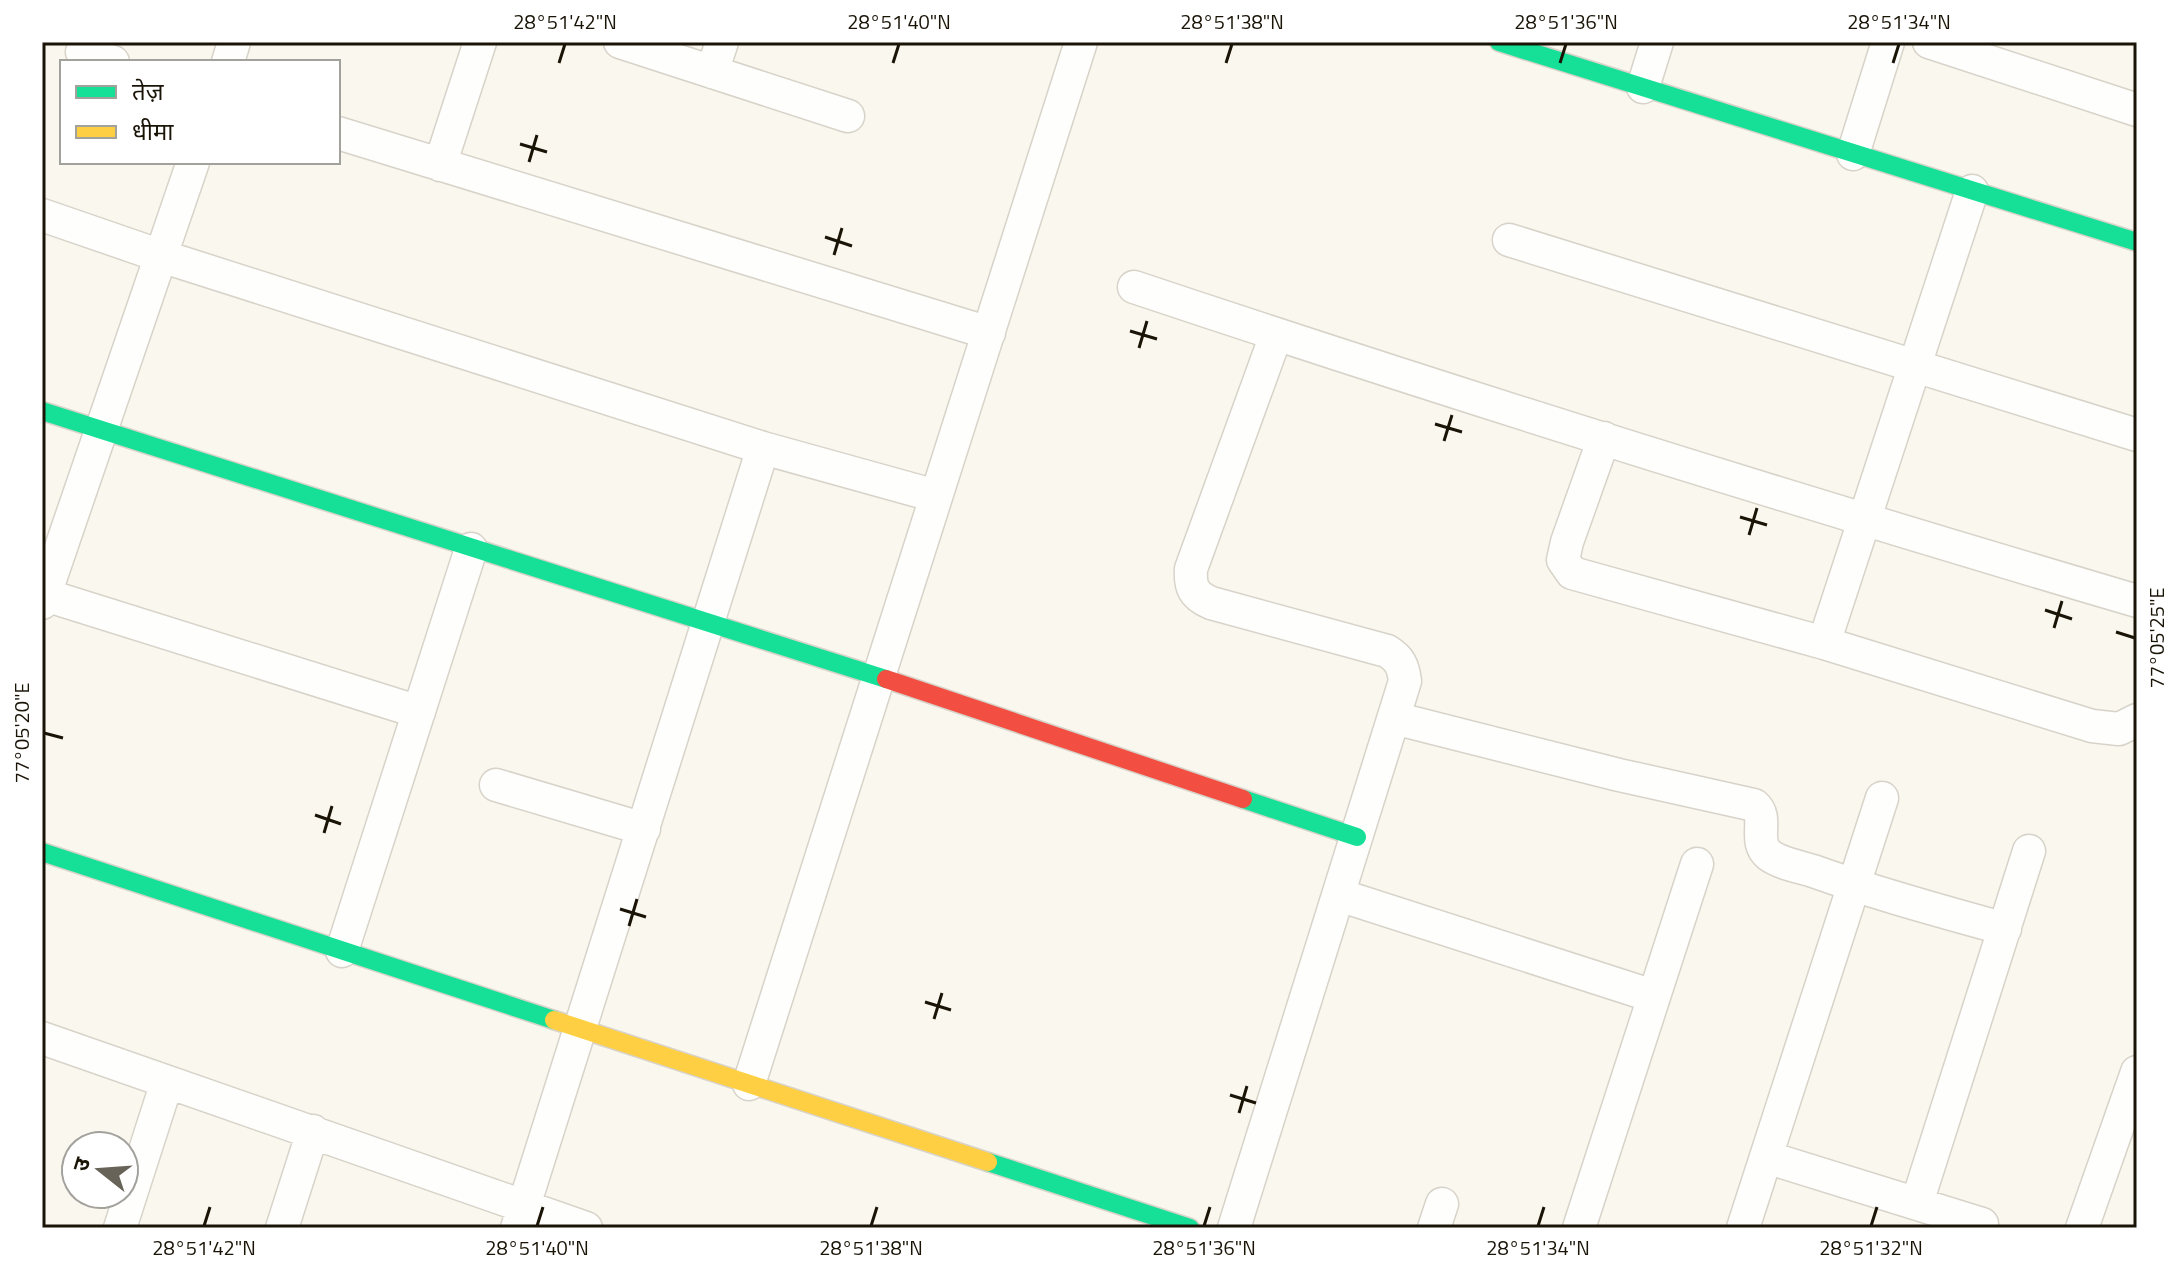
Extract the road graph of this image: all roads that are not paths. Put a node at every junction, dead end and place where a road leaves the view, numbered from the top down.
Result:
1 (480, 42) edge
2 (620, 42) edge
3 (722, 42) edge
4 (1081, 42) edge
5 (1499, 42) edge
6 (1657, 42) edge
7 (1888, 42) edge
8 (1929, 42) edge
9 (82, 52) dead end
10 (107, 60) edge
11 (712, 72) junction
12 (1643, 87) junction
13 (2137, 110) edge
14 (848, 116) dead end
15 (340, 134) edge
16 (1853, 154) junction
17 (192, 164) edge
18 (440, 165) junction
19 (1972, 191) junction
20 (42, 215) edge
21 (1509, 240) dead end
22 (2137, 242) edge
23 (161, 256) junction
24 (1134, 287) dead end
25 (989, 333) junction
26 (1276, 335) junction
27 (1915, 367) junction
28 (42, 411) edge
29 (101, 432) junction
30 (2137, 435) edge
31 (1604, 438) junction
32 (763, 448) junction
33 (936, 496) junction
34 (1866, 521) junction
35 (471, 549) junction
36 (43, 597) edge
37 (2137, 601) edge
38 (708, 624) junction
39 (1824, 643) junction
40 (879, 677) junction
41 (419, 712) junction
42 (1394, 718) junction
43 (2137, 720) edge
44 (496, 785) dead end
45 (1882, 798) dead end
46 (644, 829) junction
47 (1357, 837) junction
48 (2029, 851) dead end
49 (42, 852) edge
50 (1697, 864) dead end
51 (1853, 886) junction
52 (1339, 895) junction
53 (2005, 929) junction
54 (342, 951) junction
55 (1653, 996) junction
56 (580, 1029) junction
57 (42, 1038) edge
58 (2137, 1072) edge
59 (167, 1082) junction
60 (749, 1084) junction
61 (313, 1131) junction
62 (1766, 1157) junction
63 (1917, 1203) junction
64 (521, 1217) edge
65 (1982, 1224) dead end
66 (120, 1228) edge
67 (282, 1228) edge
68 (586, 1228) edge
69 (1190, 1228) edge
70 (1234, 1228) edge
71 (1579, 1228) edge
72 (1743, 1228) edge
73 (2082, 1228) edge

1 - 18 street
2 - 11 street
3 - 11 street
4 - 25 street
5 - 12 street
6 - 12 street
7 - 16 street
8 - 13 street
9 - 10 street
11 - 14 street
12 - 16 street
15 - 18 street
16 - 19 street
17 - 23 street
18 - 25 street
19 - 22 street
19 - 27 street
20 - 23 street
21 - 27 street
23 - 29 street
23 - 32 street
24 - 26 street
25 - 33 street
26 - 31 street
26 - 42 street
27 - 30 street
27 - 34 street
28 - 29 street
29 - 35 street
29 - 36 street
31 - 34 street
31 - 39 street
32 - 33 street
32 - 38 street
33 - 40 street
34 - 37 street
34 - 39 street
35 - 38 street
35 - 41 street
36 - 41 street
38 - 40 street
38 - 46 street
39 - 43 street
40 - 47 street
40 - 60 street
41 - 54 street
42 - 47 street
42 - 51 street
44 - 46 street
45 - 51 street
46 - 56 street
47 - 52 street
48 - 53 street
49 - 54 street
50 - 55 street
51 - 53 street
51 - 62 street
52 - 55 street
52 - 70 street
53 - 63 street
54 - 56 street
55 - 71 street
56 - 60 street
56 - 64 street
57 - 59 street
58 - 73 street
59 - 61 street
59 - 66 street
60 - 69 street
61 - 64 street
61 - 67 street
62 - 63 street
62 - 72 street
63 - 65 street
64 - 68 street

